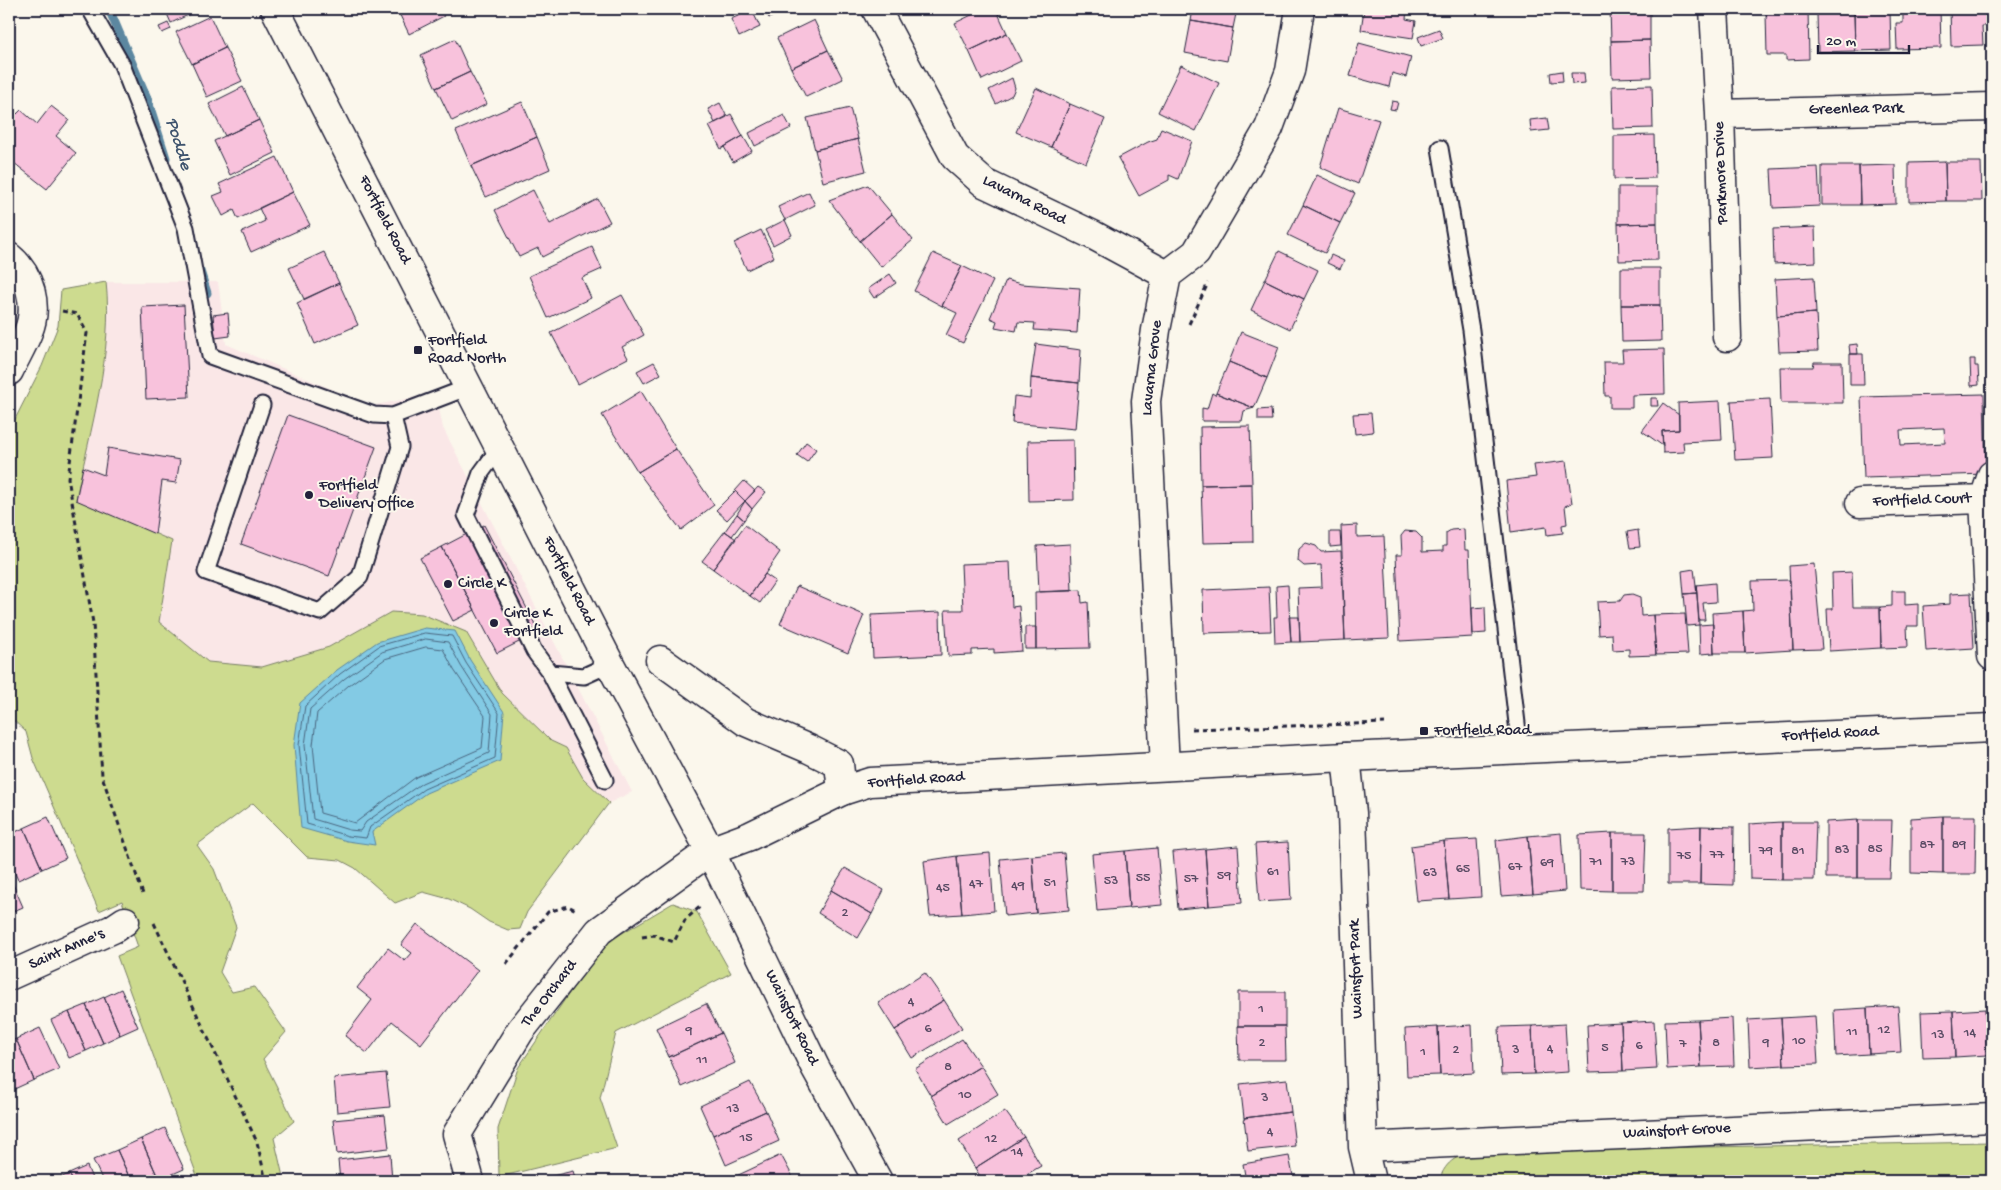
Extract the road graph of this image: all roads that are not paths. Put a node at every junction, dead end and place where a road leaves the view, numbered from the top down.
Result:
1 (90, 9) edge
2 (275, 9) edge
3 (876, 9) edge
4 (1300, 9) edge
5 (1714, 9) edge
6 (1992, 107) edge
7 (1720, 114) junction
8 (1440, 148) dead end
9 (9, 257) edge
10 (1167, 275) junction
11 (1727, 337) dead end
12 (9, 371) edge
13 (469, 387) junction
14 (262, 405) dead end
15 (393, 416) junction
16 (500, 447) junction
17 (1988, 487) edge
18 (1860, 503) dead end
19 (1992, 656) edge
20 (660, 660) dead end
21 (610, 664) junction
22 (550, 672) junction
23 (1992, 728) edge
24 (1520, 749) junction
25 (1346, 756) junction
26 (1165, 766) junction
27 (605, 780) dead end
28 (842, 791) junction
29 (710, 851) junction
30 (125, 921) dead end
31 (9, 976) edge
32 (1992, 1118) edge
33 (1363, 1147) junction
34 (470, 1181) edge
35 (878, 1181) edge
36 (1371, 1181) edge

1 - 15 lane
2 - 13 street, Fortfield Road
3 - 10 street, Lavarna Road
4 - 10 street
5 - 7 street, Parkmore Drive
6 - 7 street, Greenlea Park
7 - 11 street, Parkmore Drive
8 - 24 lane
9 - 12 street
10 - 26 street, Lavarna Grove
13 - 15 lane
13 - 16 street, Fortfield Road
14 - 15 lane
16 - 21 street, Fortfield Road
16 - 22 lane
17 - 18 street, Fortfield Court
17 - 19 street, Fortfield Court
20 - 28 street
21 - 22 lane
21 - 29 street, Fortfield Road
22 - 27 lane
23 - 24 street, Fortfield Road
24 - 25 street, Fortfield Road
25 - 26 street, Fortfield Road
25 - 33 street, Wainsfort Park
26 - 28 street, Fortfield Road
28 - 29 street, Fortfield Road
29 - 34 street, The Orchard
29 - 35 street, Wainsfort Road
30 - 31 street, Saint Anne's
32 - 33 street, Wainsfort Grove
33 - 36 street, Wainsfort Park

